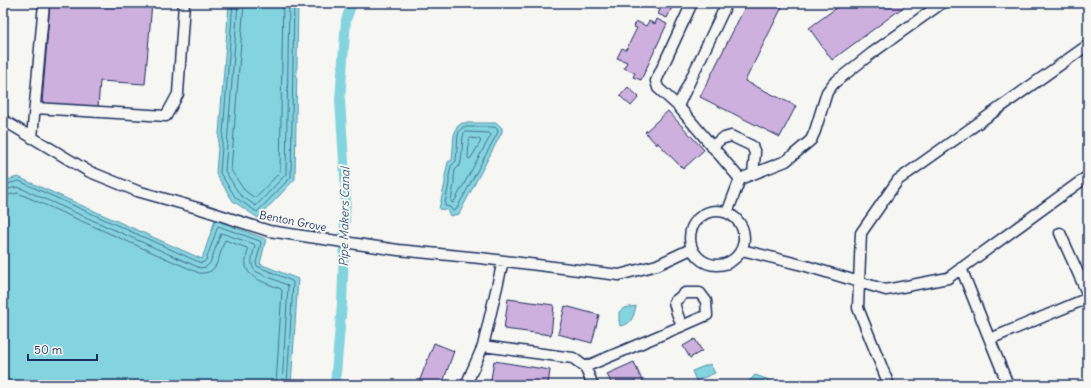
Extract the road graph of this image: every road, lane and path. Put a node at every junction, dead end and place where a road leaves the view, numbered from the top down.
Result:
1 (44, 3) edge
2 (184, 3) edge
3 (692, 3) edge
4 (727, 3) edge
5 (942, 3) edge
6 (1088, 45) edge
7 (678, 106) junction
8 (35, 108) junction
9 (3, 120) edge
10 (32, 138) junction
11 (712, 147) junction
12 (753, 174) junction
13 (1088, 176) edge
14 (740, 179) junction
15 (727, 213) junction
16 (1060, 233) dead end
17 (691, 249) junction
18 (742, 250) junction
19 (503, 261) junction
20 (962, 268) junction
21 (859, 281) junction
22 (1088, 297) edge
23 (682, 326) dead end
24 (990, 339) junction
25 (483, 346) junction
26 (585, 367) junction
27 (466, 385) edge
28 (593, 385) edge
29 (889, 385) edge
30 (1008, 385) edge

1 - 8 street
2 - 8 street
3 - 7 street
4 - 7 street
5 - 12 street
6 - 21 street
7 - 11 street
8 - 10 street
9 - 10 street, Benton Grove
10 - 19 street, Benton Grove
11 - 12 street
11 - 14 street
12 - 14 street
13 - 20 street
14 - 15 street
15 - 17 street
15 - 18 street
16 - 22 street
17 - 18 street
17 - 19 street, Benton Grove
18 - 21 street
19 - 25 street
20 - 21 street
20 - 24 street
21 - 29 street
22 - 24 street
23 - 26 street
24 - 30 street
25 - 26 street
25 - 27 street
26 - 28 street

